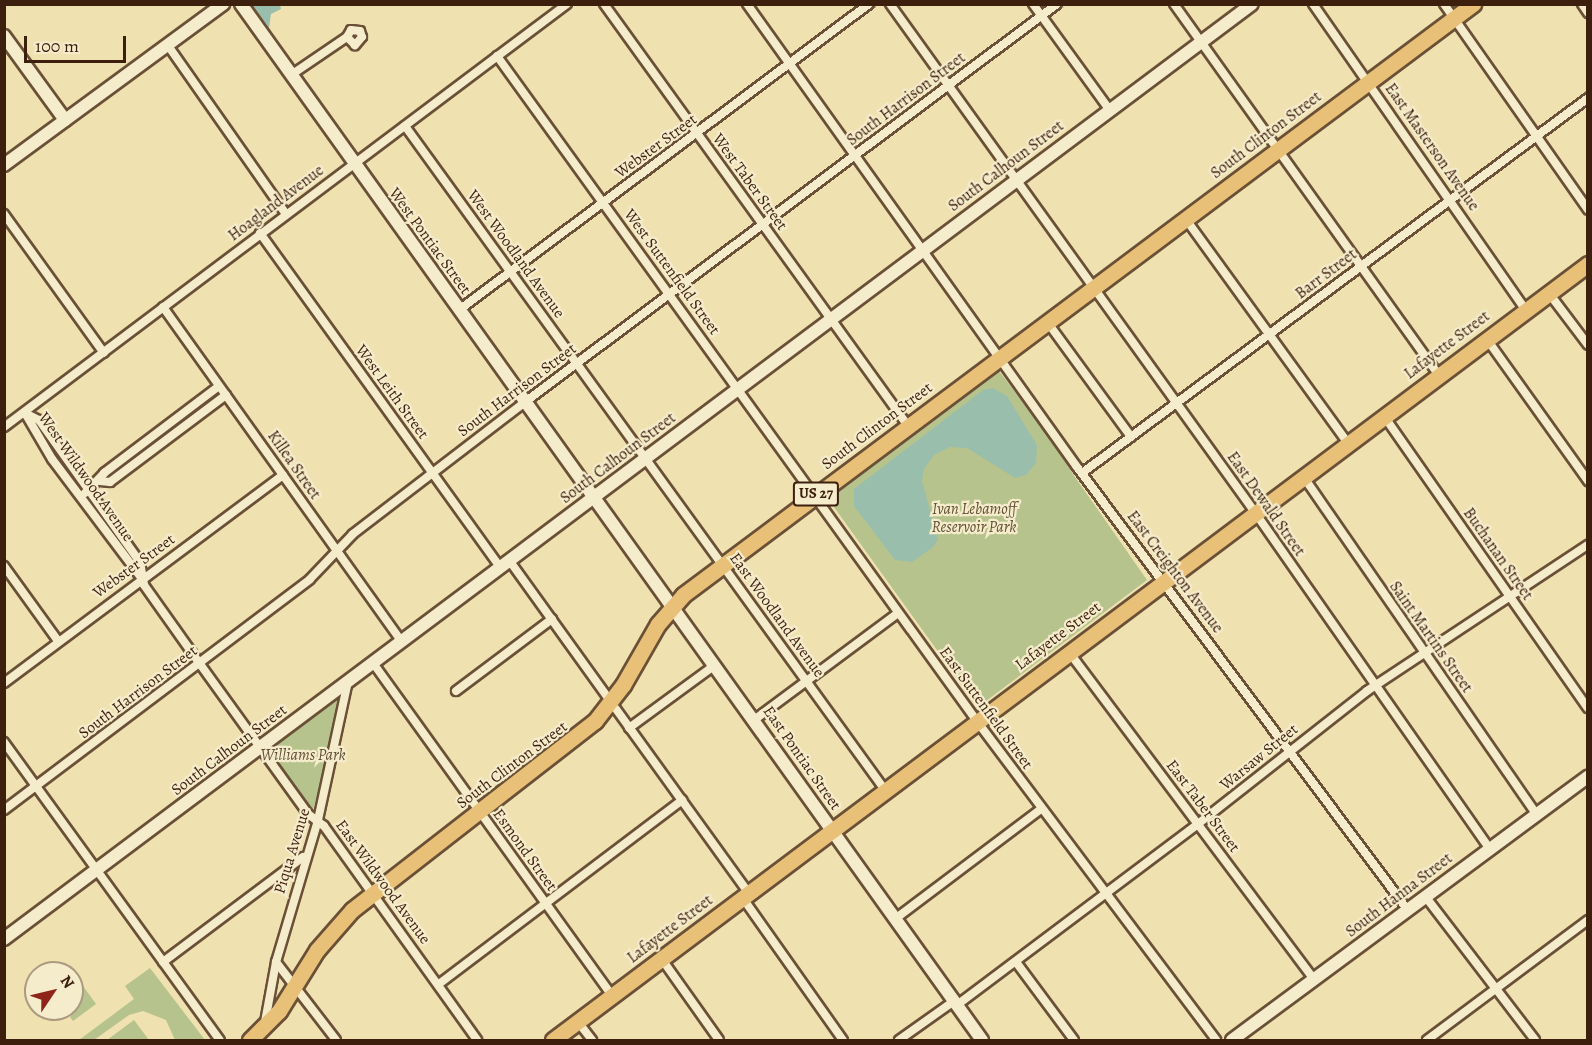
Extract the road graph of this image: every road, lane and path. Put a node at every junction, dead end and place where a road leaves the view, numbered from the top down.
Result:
1 (223, 4) edge
2 (241, 4) edge
3 (567, 4) edge
4 (604, 4) edge
5 (747, 4) edge
6 (869, 4) edge
7 (891, 4) edge
8 (1033, 4) edge
9 (1057, 4) edge
10 (1174, 4) edge
11 (1252, 4) edge
12 (1313, 4) edge
13 (1473, 4) edge
14 (1582, 4) edge
15 (1449, 11) edge
16 (1587, 13) edge
17 (1041, 16) junction
18 (4, 36) edge
19 (347, 38) dead end
20 (1201, 43) junction
21 (169, 47) junction
22 (497, 56) junction
23 (790, 64) junction
24 (291, 75) junction
25 (1367, 82) junction
26 (949, 85) junction
27 (1587, 98) edge
28 (1109, 109) junction
29 (65, 120) junction
30 (405, 126) junction
31 (697, 134) junction
32 (1538, 136) junction
33 (1277, 149) junction
34 (855, 155) junction
35 (354, 163) junction
36 (4, 165) edge
37 (1016, 178) junction
38 (1451, 198) junction
39 (604, 203) junction
40 (1587, 210) edge
41 (4, 214) edge
42 (286, 214) junction
43 (1185, 218) junction
44 (762, 224) junction
45 (260, 233) junction
46 (924, 249) junction
47 (1587, 264) edge
48 (1362, 266) junction
49 (511, 273) junction
50 (1093, 287) junction
51 (1547, 292) junction
52 (670, 294) junction
53 (163, 307) junction
54 (1525, 309) junction
55 (459, 310) junction
56 (830, 319) junction
57 (1048, 322) junction
58 (1269, 334) junction
59 (1486, 338) junction
60 (1587, 345) edge
61 (104, 353) junction
62 (999, 355) junction
63 (578, 364) junction
64 (1438, 374) junction
65 (219, 386) junction
66 (737, 388) junction
67 (226, 396) junction
68 (525, 402) junction
69 (1176, 404) junction
70 (25, 412) junction
71 (1384, 416) junction
72 (908, 426) junction
73 (4, 427) edge
74 (160, 431) junction
75 (1131, 437) junction
76 (166, 440) junction
77 (146, 441) junction
78 (1347, 442) junction
79 (153, 450) junction
80 (645, 458) junction
81 (432, 473) junction
82 (1082, 473) junction
83 (283, 475) junction
84 (1303, 476) junction
85 (1587, 479) edge
86 (100, 481) junction
87 (89, 490) junction
88 (815, 495) junction
89 (593, 496) junction
90 (80, 497) junction
91 (1254, 512) junction
92 (1587, 544) edge
93 (337, 549) junction
94 (504, 564) junction
95 (723, 564) junction
96 (4, 566) edge
97 (142, 579) junction
98 (1162, 580) junction
99 (1511, 598) junction
100 (672, 606) junction
101 (898, 613) junction
102 (552, 620) junction
103 (58, 641) junction
104 (401, 641) junction
105 (1068, 651) junction
106 (1424, 654) junction
107 (373, 663) junction
108 (200, 664) junction
109 (715, 665) junction
110 (348, 681) junction
111 (807, 681) junction
112 (4, 683) edge
113 (1375, 686) junction
114 (456, 691) dead end
115 (614, 706) junction
116 (1587, 708) edge
117 (754, 720) junction
118 (976, 720) junction
119 (629, 728) junction
120 (4, 742) edge
121 (260, 747) junction
122 (1290, 753) junction
123 (1587, 777) edge
124 (36, 787) junction
125 (885, 790) junction
126 (682, 800) junction
127 (1041, 809) junction
128 (4, 810) edge
129 (479, 812) junction
130 (1536, 814) junction
131 (318, 820) junction
132 (1198, 824) junction
133 (832, 829) junction
134 (1490, 849) junction
135 (304, 857) junction
136 (96, 870) junction
137 (373, 893) junction
138 (745, 894) junction
139 (1106, 894) junction
140 (1425, 897) junction
141 (545, 903) junction
142 (1407, 909) junction
143 (896, 919) junction
144 (1587, 920) edge
145 (4, 939) edge
146 (661, 958) junction
147 (163, 962) junction
148 (276, 962) junction
149 (1016, 962) junction
150 (1314, 979) junction
151 (439, 984) junction
152 (296, 985) junction
153 (1495, 988) junction
154 (612, 995) junction
155 (956, 1003) junction
156 (578, 1022) junction
157 (263, 1029) junction
158 (220, 1041) edge
159 (250, 1041) edge
160 (336, 1041) edge
161 (477, 1041) edge
162 (553, 1041) edge
163 (592, 1041) edge
164 (719, 1041) edge
165 (843, 1041) edge
166 (899, 1041) edge
167 (982, 1041) edge
168 (1074, 1041) edge
169 (1216, 1041) edge
170 (1232, 1041) edge
171 (1427, 1041) edge
172 (1535, 1041) edge

1 - 21 street
2 - 24 street, West Pontiac Street
3 - 22 street, Hoagland Avenue
4 - 31 street, West Taber Street
5 - 23 street, East Creighton Avenue
6 - 23 street, Webster Street
7 - 26 street, East Dewald Street
8 - 17 street
9 - 17 street, South Harrison Street
10 - 20 street
11 - 20 street, South Calhoun Street
12 - 25 street, East Masterson Avenue
13 - 15 highway, US 27
14 - 16 street
15 - 25 highway, South Clinton Street / US 27
15 - 32 street
17 - 26 street, South Harrison Street
17 - 28 street
18 - 29 street
19 - 24 street
20 - 28 street, South Calhoun Street
20 - 33 street
21 - 29 street
21 - 42 street
22 - 30 street, Hoagland Avenue
22 - 39 street, West Suttenfield Street
23 - 31 street, Webster Street
23 - 34 street, East Creighton Avenue
24 - 35 street, West Pontiac Street
25 - 33 highway, South Clinton Street / US 27
25 - 38 street, East Masterson Avenue
26 - 34 street, South Harrison Street
26 - 37 street, East Dewald Street
27 - 32 street, Barr Street
28 - 37 street, South Calhoun Street
29 - 36 street
30 - 35 street, Hoagland Avenue
30 - 49 street, West Woodland Avenue
31 - 39 street, Webster Street
31 - 44 street, West Taber Street
32 - 38 street, Barr Street
32 - 40 street
33 - 43 highway, South Clinton Street / US 27
33 - 48 street
34 - 44 street, South Harrison Street
34 - 46 street, East Creighton Avenue
35 - 42 street, Hoagland Avenue
35 - 55 street, West Pontiac Street
37 - 46 street, South Calhoun Street
37 - 50 street, East Dewald Street
38 - 48 street, Barr Street
38 - 54 street, East Masterson Avenue
39 - 49 street, Webster Street
39 - 52 street, West Suttenfield Street
41 - 61 street
42 - 45 street, Hoagland Avenue
43 - 50 highway, South Clinton Street / US 27
43 - 58 street
44 - 52 street, South Harrison Street
44 - 56 street, West Taber Street
45 - 53 street, Hoagland Avenue
45 - 81 street, West Leith Street
46 - 56 street, South Calhoun Street
46 - 62 street, East Creighton Avenue
47 - 51 highway, Lafayette Street
48 - 58 street, Barr Street
48 - 64 street
49 - 55 street, Webster Street
49 - 63 street, West Woodland Avenue
50 - 57 highway, South Clinton Street / US 27
50 - 69 street, East Dewald Street
51 - 54 highway, Lafayette Street
51 - 60 street
52 - 63 street, South Harrison Street
52 - 66 street, West Suttenfield Street
53 - 61 street, Hoagland Avenue
53 - 65 street, Killea Street
54 - 59 highway, Lafayette Street
55 - 68 street, West Pontiac Street
56 - 66 street, South Calhoun Street
56 - 72 street
57 - 62 highway, South Clinton Street / US 27
57 - 75 street
58 - 69 street, Barr Street
58 - 78 street
59 - 64 highway, Lafayette Street
59 - 85 street
61 - 70 street, Hoagland Avenue
62 - 72 highway, South Clinton Street / US 27
62 - 82 street, East Creighton Avenue
63 - 68 street, South Harrison Street
63 - 80 street, West Woodland Avenue
64 - 71 highway, Lafayette Street
65 - 67 street, Killea Street
65 - 74 street
66 - 80 street, South Calhoun Street
66 - 88 street, East Suttenfield Street
67 - 76 street
67 - 83 street, Killea Street
68 - 81 street, South Harrison Street
68 - 89 street, West Pontiac Street
69 - 75 street, Barr Street
69 - 91 street, East Dewald Street
70 - 73 street, Hoagland Avenue
70 - 87 street, West Wildwood Avenue
70 - 90 street, West Wildwood Avenue
71 - 78 highway, Lafayette Street
71 - 99 street, Buchanan Street
72 - 88 highway, South Clinton Street / US 27
74 - 76 street
74 - 77 street
75 - 82 street, Barr Street
76 - 79 street
77 - 79 street
77 - 86 street
78 - 84 highway, Lafayette Street
79 - 86 street
80 - 89 street, South Calhoun Street
80 - 95 street, East Woodland Avenue
81 - 93 street, South Harrison Street
81 - 94 street, West Leith Street
82 - 98 street, East Creighton Avenue
83 - 93 street, Killea Street
83 - 97 street, Webster Street
84 - 91 highway, Lafayette Street
84 - 106 street, Saint Martins Street
86 - 87 street
87 - 90 street
87 - 97 street, West Wildwood Avenue
88 - 95 highway, South Clinton Street / US 27
88 - 101 street, East Suttenfield Street
89 - 94 street, South Calhoun Street
89 - 100 street, East Pontiac Street
90 - 97 street, West Wildwood Avenue
91 - 98 highway, Lafayette Street
91 - 113 street, East Dewald Street
92 - 99 street, Warsaw Street
93 - 104 street, Killea Street
93 - 108 street, South Harrison Street
94 - 102 street, West Leith Street
94 - 104 street, South Calhoun Street
95 - 100 highway, South Clinton Street / US 27
95 - 111 street, East Woodland Avenue
96 - 103 street
97 - 103 street, Webster Street
97 - 108 street, West Wildwood Avenue
98 - 105 highway, Lafayette Street
98 - 122 street, East Creighton Avenue
99 - 106 street, Warsaw Street
99 - 116 street, Buchanan Street
100 - 109 street, East Pontiac Street
100 - 115 highway, South Clinton Street / US 27
101 - 111 street
101 - 118 street, East Suttenfield Street
102 - 114 street
102 - 115 street, West Leith Street
103 - 112 street, Webster Street
104 - 107 street, South Calhoun Street
105 - 118 highway, Lafayette Street
105 - 132 street, East Taber Street
106 - 113 street, Warsaw Street
106 - 130 street, Saint Martins Street
107 - 110 street, South Calhoun Street
107 - 129 street, Esmond Street
108 - 121 street, West Wildwood Avenue
108 - 124 street, South Harrison Street
109 - 117 street, East Pontiac Street
109 - 119 street
110 - 121 street, South Calhoun Street
110 - 131 street, Piqua Avenue
111 - 117 street
111 - 125 street, East Woodland Avenue
113 - 122 street, Warsaw Street
113 - 134 street, East Dewald Street
115 - 119 street, West Leith Street
115 - 129 highway, South Clinton Street / US 27
117 - 133 street, East Pontiac Street
118 - 125 highway, Lafayette Street
118 - 127 street, East Suttenfield Street
119 - 126 street, West Leith Street
120 - 124 street
121 - 131 street, East Wildwood Avenue
121 - 136 street, South Calhoun Street
122 - 132 street, Warsaw Street
122 - 142 street, East Creighton Avenue
123 - 130 street, South Hanna Street
124 - 128 street, South Harrison Street
124 - 136 street
125 - 133 highway, Lafayette Street
126 - 138 street, West Leith Street
126 - 141 street
127 - 139 street, East Suttenfield Street
127 - 143 street
129 - 137 highway, South Clinton Street / US 27
129 - 141 street, Esmond Street
130 - 134 street, South Hanna Street
131 - 135 street, Piqua Avenue
131 - 137 street, East Wildwood Avenue
132 - 139 street, Warsaw Street
132 - 150 street, East Taber Street
133 - 138 highway, Lafayette Street
133 - 143 street, East Pontiac Street
134 - 140 street, South Hanna Street
135 - 147 street
135 - 148 street, Piqua Avenue
136 - 145 street, South Calhoun Street
136 - 147 street
137 - 151 street, East Wildwood Avenue
137 - 152 highway, South Clinton Street / US 27
138 - 146 highway, Lafayette Street
138 - 165 street, West Leith Street
139 - 149 street, Warsaw Street
139 - 169 street, East Suttenfield Street
140 - 142 street, South Hanna Street
140 - 153 street
141 - 151 street
141 - 154 street, Esmond Street
142 - 150 street, South Hanna Street
143 - 155 street, East Pontiac Street
144 - 153 street
146 - 154 highway, Lafayette Street
146 - 164 street
147 - 158 street
148 - 152 street
148 - 157 street, Piqua Avenue
149 - 155 street, Warsaw Street
149 - 168 street
150 - 170 street, South Hanna Street
151 - 161 street, East Wildwood Avenue
152 - 157 highway, South Clinton Street / US 27
152 - 160 street
153 - 171 street
153 - 172 street
154 - 156 highway, Lafayette Street
155 - 166 street, Warsaw Street
155 - 167 street, East Pontiac Street
156 - 162 highway, Lafayette Street
156 - 163 street
157 - 159 highway, South Clinton Street / US 27

